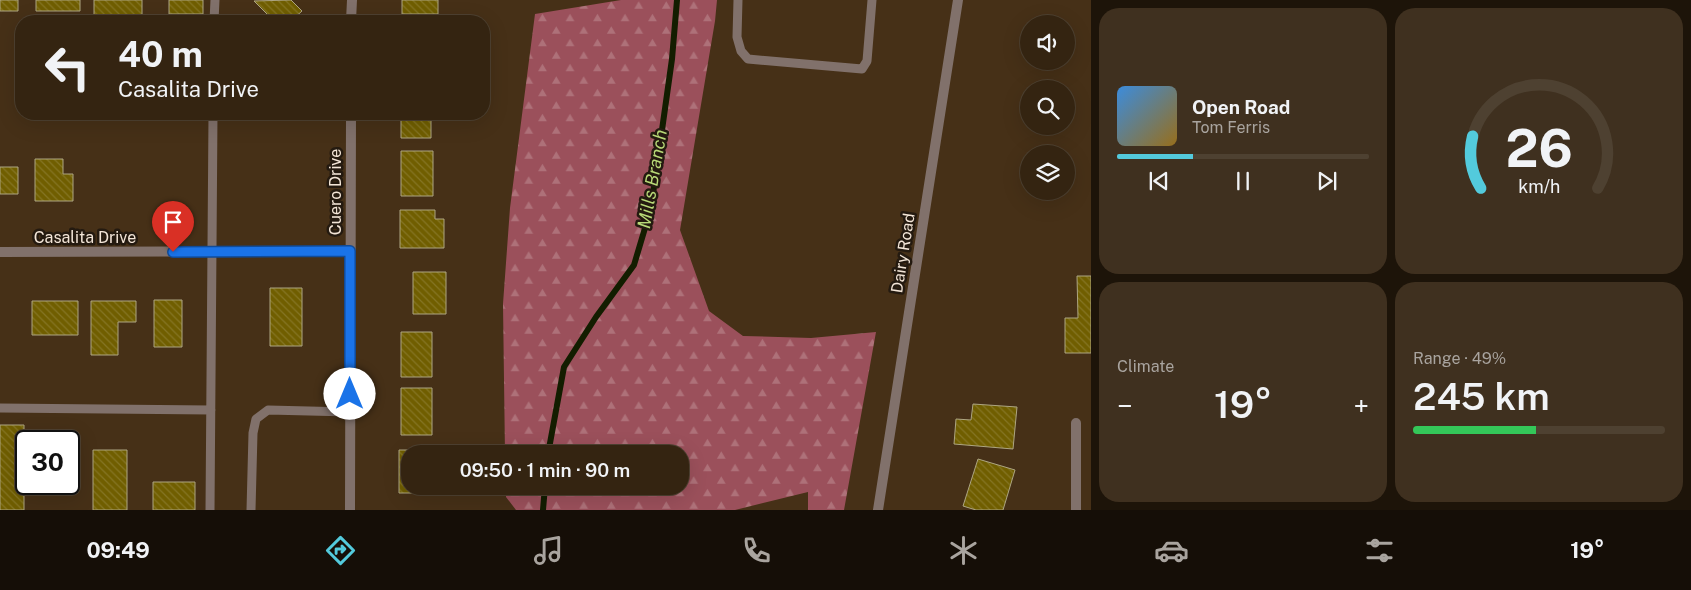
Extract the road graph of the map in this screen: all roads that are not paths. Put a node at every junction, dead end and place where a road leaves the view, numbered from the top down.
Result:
1 (214, 0) edge
2 (352, 0) edge
3 (738, 0) edge
4 (872, 0) edge
5 (958, 0) edge
6 (214, 15) edge
7 (351, 15) edge
8 (213, 120) edge
9 (351, 120) edge
10 (350, 251) junction
11 (0, 252) edge
12 (212, 252) junction
13 (0, 408) edge
14 (211, 410) junction
15 (350, 412) junction
16 (1076, 423) dead end
17 (210, 510) edge
18 (252, 510) edge
19 (350, 510) edge
20 (878, 510) edge
21 (1076, 510) edge

1 - 6 lane
2 - 7 street
3 - 4 lane
5 - 20 street, Dairy Road
8 - 12 lane
9 - 10 street, Cuero Drive
10 - 12 street, Casalita Drive
10 - 15 street, Cuero Drive
11 - 12 street, Casalita Drive
12 - 14 lane
13 - 14 lane
14 - 17 lane
15 - 18 lane
15 - 19 street, Cuero Drive
16 - 21 street

